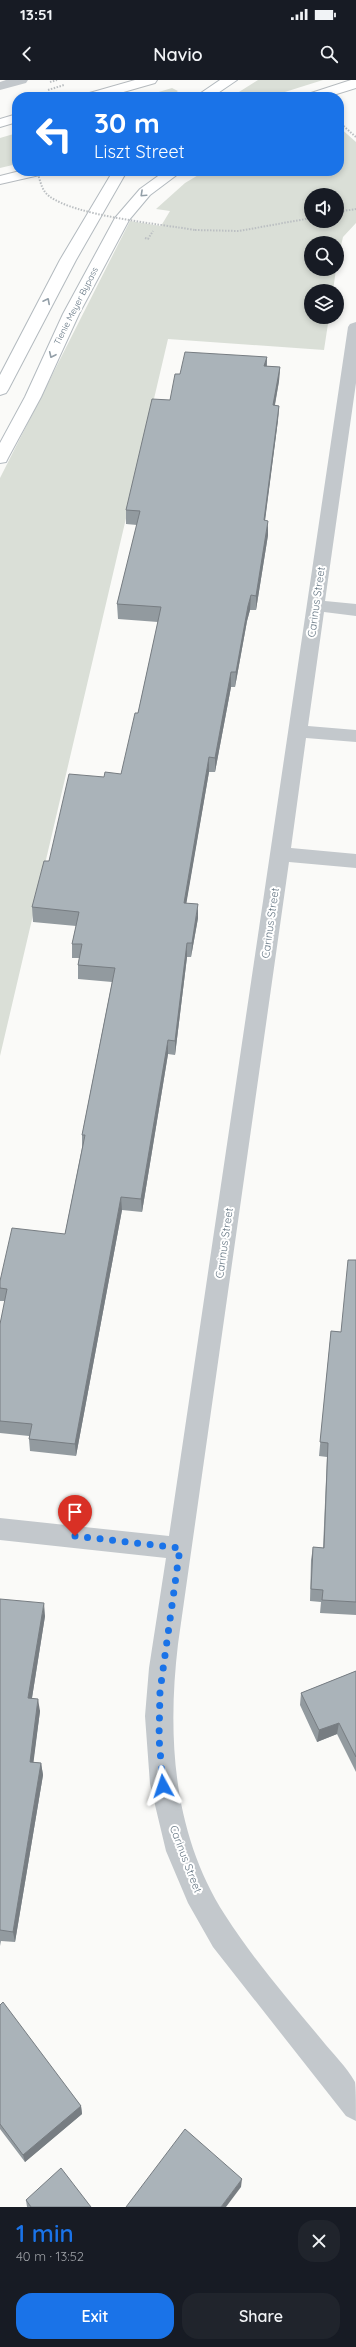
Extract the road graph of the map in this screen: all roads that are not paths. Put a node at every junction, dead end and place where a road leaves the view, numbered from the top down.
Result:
1 (21, 80) edge
2 (150, 80) edge
3 (230, 80) edge
4 (356, 83) edge
5 (0, 86) edge
6 (108, 92) edge
7 (210, 92) edge
8 (332, 92) edge
9 (12, 119) edge
10 (0, 123) edge
11 (17, 176) edge
12 (117, 176) edge
13 (168, 176) edge
14 (0, 180) edge
15 (356, 327) edge
16 (0, 390) edge
17 (0, 458) edge
18 (316, 606) junction
19 (356, 610) edge
20 (298, 731) junction
21 (356, 736) edge
22 (280, 854) junction
23 (356, 861) edge
24 (0, 1529) edge
25 (180, 1548) junction
26 (356, 2106) edge

1 - 5 street
2 - 6 street
3 - 7 street
4 - 8 street
9 - 10 street
11 - 14 street
16 -> 12 street
13 -> 17 street, Tienie Meyer Bypass
15 - 18 street, Carinus Street
18 - 19 street
18 - 20 street, Carinus Street
20 - 21 street
20 - 22 street, Carinus Street
22 - 23 street
22 - 25 street, Carinus Street
24 - 25 street
25 - 26 street, Carinus Street

